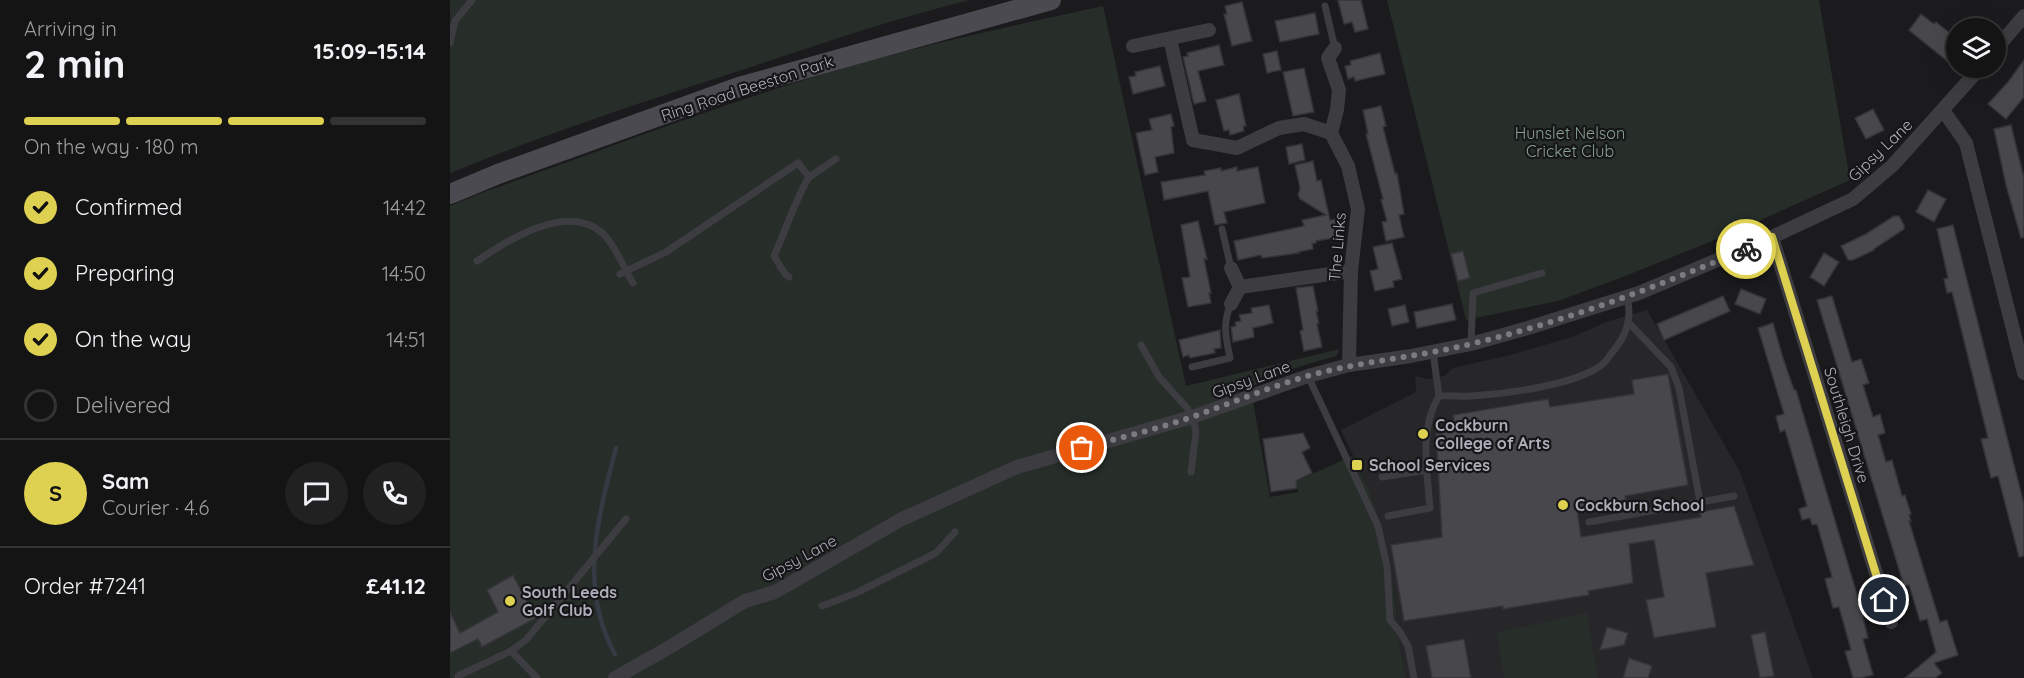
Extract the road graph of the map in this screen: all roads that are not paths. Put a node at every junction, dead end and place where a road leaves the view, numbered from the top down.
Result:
1 (472, 0) edge
2 (1051, 0) edge
3 (1325, 6) dead end
4 (2024, 16) edge
5 (1209, 30) dead end
6 (2006, 37) edge
7 (1170, 39) junction
8 (450, 44) edge
9 (1132, 46) dead end
10 (1326, 55) joint
11 (1971, 78) edge
12 (1943, 110) junction
13 (1331, 133) junction
14 (836, 159) dead end
15 (809, 177) junction
16 (450, 194) edge
17 (1222, 229) dead end
18 (1772, 237) junction
19 (477, 261) dead end
20 (1231, 268) joint
21 (1351, 271) junction
22 (623, 272) junction
23 (1542, 273) dead end
24 (789, 277) dead end
25 (633, 283) dead end
26 (1239, 287) junction
27 (1627, 297) junction
28 (1231, 304) joint
29 (1628, 322) junction
30 (1471, 344) junction
31 (1141, 345) dead end
32 (1433, 352) junction
33 (1349, 365) junction
34 (1192, 367) dead end
35 (2024, 370) edge
36 (1308, 376) junction
37 (1439, 396) junction
38 (1190, 417) junction
39 (1427, 470) junction
40 (1191, 472) dead end
41 (1382, 477) dead end
42 (1734, 496) dead end
43 (1700, 502) junction
44 (1388, 516) dead end
45 (626, 519) dead end
46 (1590, 522) dead end
47 (955, 532) dead end
48 (822, 606) dead end
49 (1891, 622) dead end
50 (511, 651) junction
51 (459, 678) edge
52 (537, 678) edge
53 (615, 678) edge
54 (1414, 678) edge

1 - 8 lane
2 - 16 street, Ring Road Beeston Park
3 - 10 lane
4 - 6 street
5 - 7 street
7 - 9 street
7 - 13 street
10 - 13 street
11 - 12 street, Gipsy Lane
12 - 18 street, Gipsy Lane
12 - 35 street
13 - 21 street, The Links
14 - 15 lane
15 - 22 lane
15 - 24 lane
17 - 20 lane
18 - 27 street, Gipsy Lane
18 - 49 street, Southleigh Drive
19 - 22 lane
20 - 26 street
21 - 26 street
21 - 33 street, The Links
22 - 25 lane
23 - 30 lane
26 - 28 street
27 - 29 lane
27 - 30 street, Gipsy Lane
28 - 34 lane
29 - 37 lane
29 - 43 lane
30 - 32 street, Gipsy Lane
31 - 38 lane
32 - 33 street, Gipsy Lane
32 - 37 lane
33 - 36 street, Gipsy Lane
36 - 38 street, Gipsy Lane
36 - 54 lane
37 - 39 lane
38 - 40 lane
38 - 53 street, Gipsy Lane
39 - 41 lane
39 - 44 lane
42 - 43 lane
43 - 46 lane
45 - 50 lane
47 - 48 lane
50 - 51 lane
50 - 52 lane

